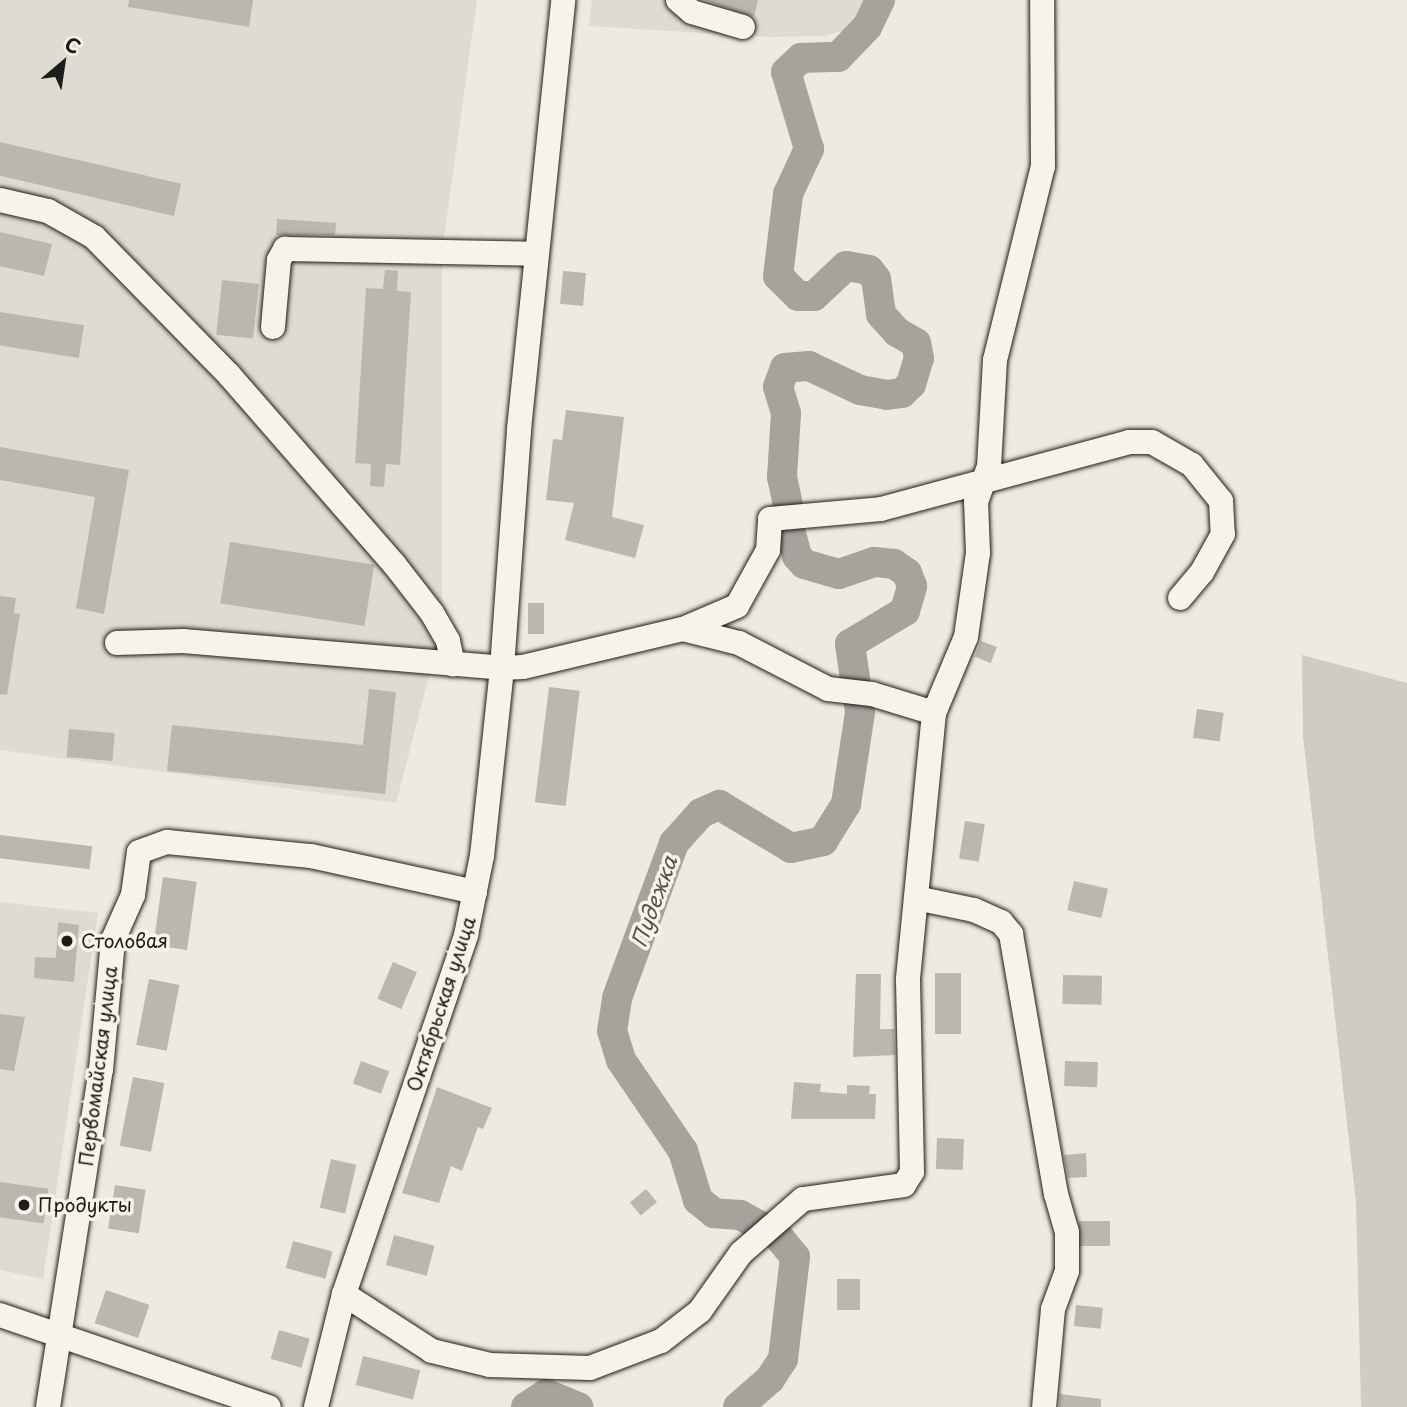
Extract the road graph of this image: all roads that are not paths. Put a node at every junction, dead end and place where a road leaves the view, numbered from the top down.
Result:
1 (563, 0) edge
2 (678, 0) edge
3 (1042, 0) edge
4 (743, 27) dead end
5 (0, 200) edge
6 (536, 254) junction
7 (273, 327) dead end
8 (983, 483) junction
9 (1180, 598) dead end
10 (683, 629) junction
11 (117, 643) dead end
12 (453, 664) junction
13 (502, 668) junction
14 (934, 713) junction
15 (475, 892) junction
16 (916, 898) junction
17 (344, 1294) junction
18 (0, 1315) edge
19 (59, 1335) junction
20 (48, 1407) edge
21 (269, 1407) edge
22 (316, 1407) edge
23 (1044, 1407) edge

1 - 6 street, Октябрьская улица
2 - 4 street
3 - 8 street
5 - 12 street
6 - 7 street
6 - 13 street, Октябрьская улица
8 - 9 street
8 - 10 street
8 - 14 street
10 - 13 street
10 - 14 street
11 - 12 street
12 - 13 street
13 - 15 street, Октябрьская улица
14 - 16 street
15 - 17 street, Октябрьская улица
15 - 19 street, Первомайская улица
16 - 17 street
16 - 23 street
17 - 22 street, Октябрьская улица
18 - 19 street
19 - 20 street, Первомайская улица
19 - 21 street

